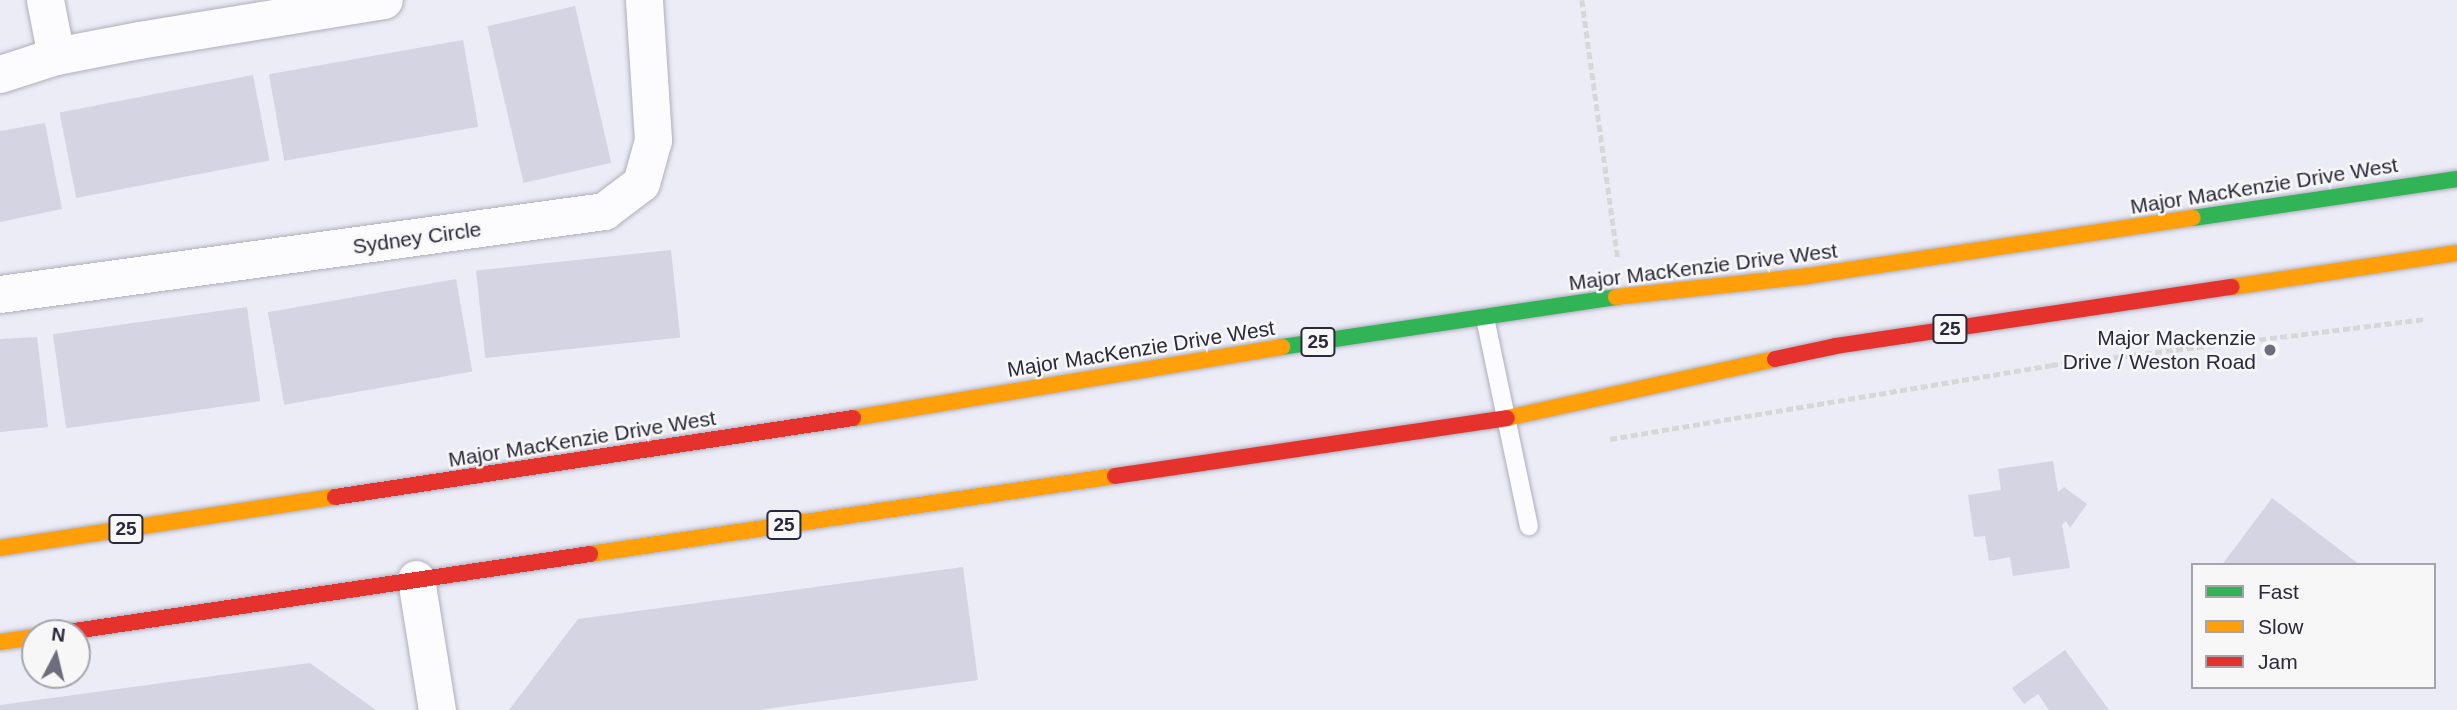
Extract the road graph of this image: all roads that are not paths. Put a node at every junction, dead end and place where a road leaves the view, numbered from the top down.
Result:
1 (44, 0) edge
2 (384, 0) edge
3 (644, 0) edge
4 (55, 56) junction
5 (0, 74) edge
6 (2457, 179) edge
7 (2457, 253) edge
8 (0, 294) edge
9 (1485, 318) junction
10 (1507, 418) junction
11 (1529, 526) dead end
12 (0, 548) edge
13 (416, 579) junction
14 (91, 628) edge
15 (21, 639) edge
16 (0, 642) edge
17 (437, 710) edge

1 - 4 street
2 - 4 street
3 - 8 street, Sydney Circle
4 - 5 street
6 - 9 main road, Major MacKenzie Drive West / 25
7 - 10 main road, 25
9 - 10 lane
9 - 12 main road, Major MacKenzie Drive West / 25
10 - 11 lane
10 - 13 main road, 25
13 - 14 main road, 25
13 - 17 street
15 - 16 main road

